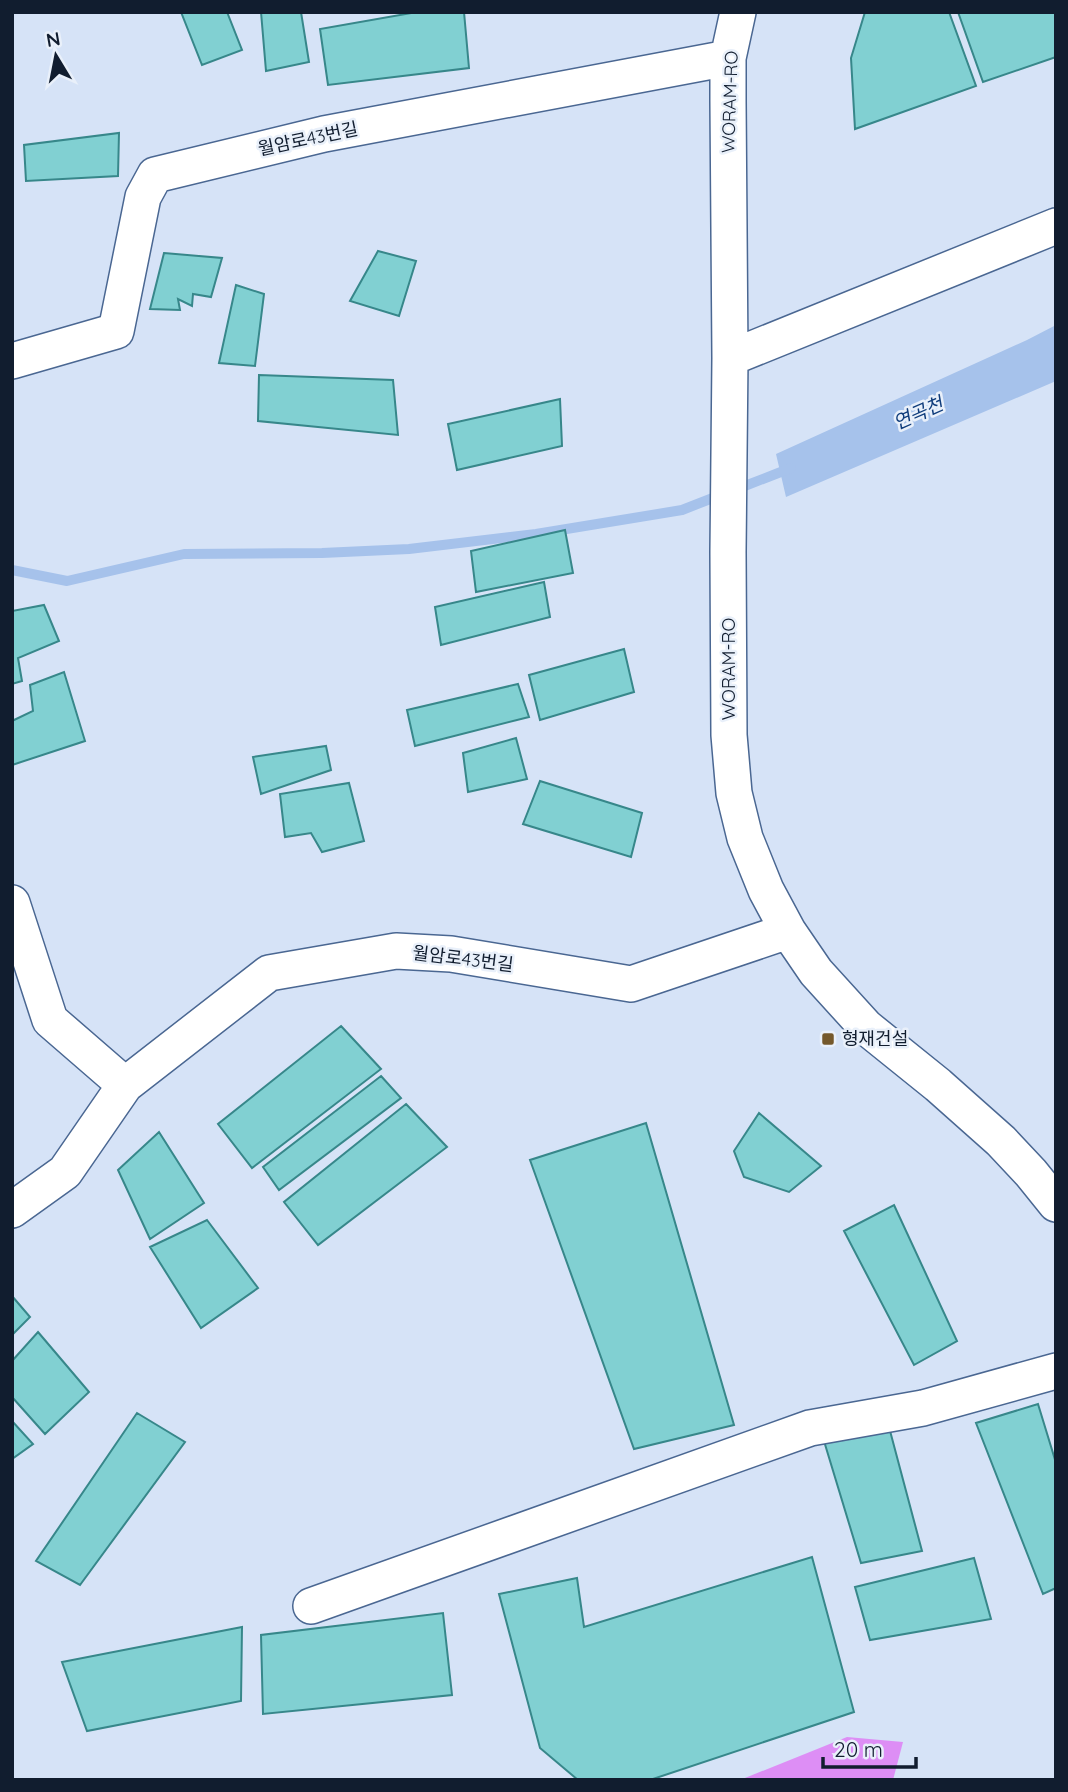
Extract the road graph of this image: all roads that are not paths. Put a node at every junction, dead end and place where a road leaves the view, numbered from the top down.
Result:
1 (738, 12) edge
2 (728, 58) junction
3 (1056, 226) edge
4 (730, 358) junction
5 (12, 361) edge
6 (12, 903) edge
7 (788, 931) junction
8 (125, 1084) junction
9 (1056, 1204) edge
10 (12, 1210) edge
11 (1056, 1371) edge
12 (311, 1606) dead end

1 - 2 street, WORAM-RO
2 - 4 street, WORAM-RO
2 - 5 street, 월암로43번길
3 - 4 street
4 - 7 street, WORAM-RO
6 - 8 street
7 - 8 street, 월암로43번길
7 - 9 street, WORAM-RO
8 - 10 street, 월암로43번길
11 - 12 street

